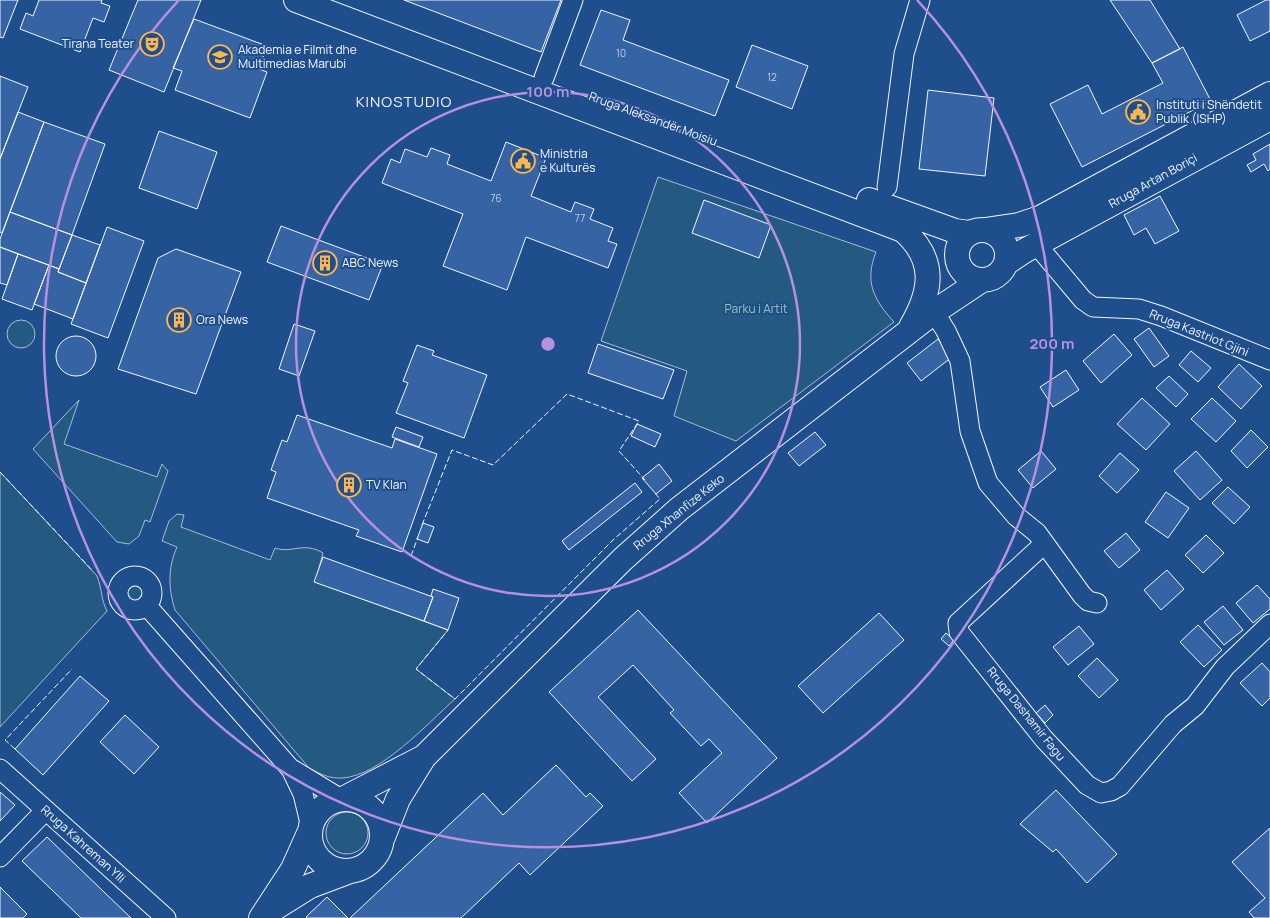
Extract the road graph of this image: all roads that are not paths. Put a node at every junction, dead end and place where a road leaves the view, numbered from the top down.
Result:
1 (296, 0) edge
2 (339, 0) edge
3 (573, 0) edge
4 (920, 0) edge
5 (544, 78) junction
6 (1270, 94) edge
7 (1270, 118) edge
8 (887, 187) dead end
9 (903, 230) junction
10 (977, 231) junction
11 (1036, 244) junction
12 (957, 258) junction
13 (1006, 263) junction
14 (982, 280) junction
15 (934, 312) junction
16 (908, 333) junction
17 (1270, 360) edge
18 (1044, 544) junction
19 (1097, 603) dead end
20 (147, 606) dead end
21 (1270, 624) edge
22 (424, 757) junction
23 (290, 768) junction
24 (0, 769) edge
25 (342, 799) junction
26 (46, 810) junction
27 (310, 829) junction
28 (383, 837) junction
29 (0, 857) edge
30 (350, 871) junction
31 (262, 916) edge
32 (166, 918) edge

1 - 9 main road
2 - 5 main road, Rruga Aleksandër Moisiu
3 - 5 street
4 - 8 street
5 - 10 main road, Rruga Aleksandër Moisiu
6 - 10 main road, Rruga Artan Boriçi
7 - 11 main road, Rruga Artan Boriçi
9 - 12 main road
9 - 16 main road
10 - 12 main road
10 - 13 main road
11 - 13 main road, Rruga Artan Boriçi
11 - 17 street, Rruga Kastriot Gjini
12 - 14 main road
12 - 15 main road
13 - 14 main road
14 - 15 main road, Rruga Xhanfize Keko
15 - 16 main road, Rruga Xhanfize Keko
15 - 18 street
16 - 22 main road, Rruga Xhanfize Keko
18 - 19 street
18 - 21 street, Rruga Dashamir Fagu
20 - 23 street
22 - 25 main road, Rruga Xhanfize Keko
22 - 28 main road, Rruga Xhanfize Keko
23 - 25 street
23 - 27 street
24 - 26 street, Rruga Kahreman Ylli
25 - 27 main road
25 - 28 main road
26 - 29 street
26 - 32 street, Rruga Kahreman Ylli
27 - 30 main road
27 - 31 main road
28 - 30 main road
30 - 31 main road

